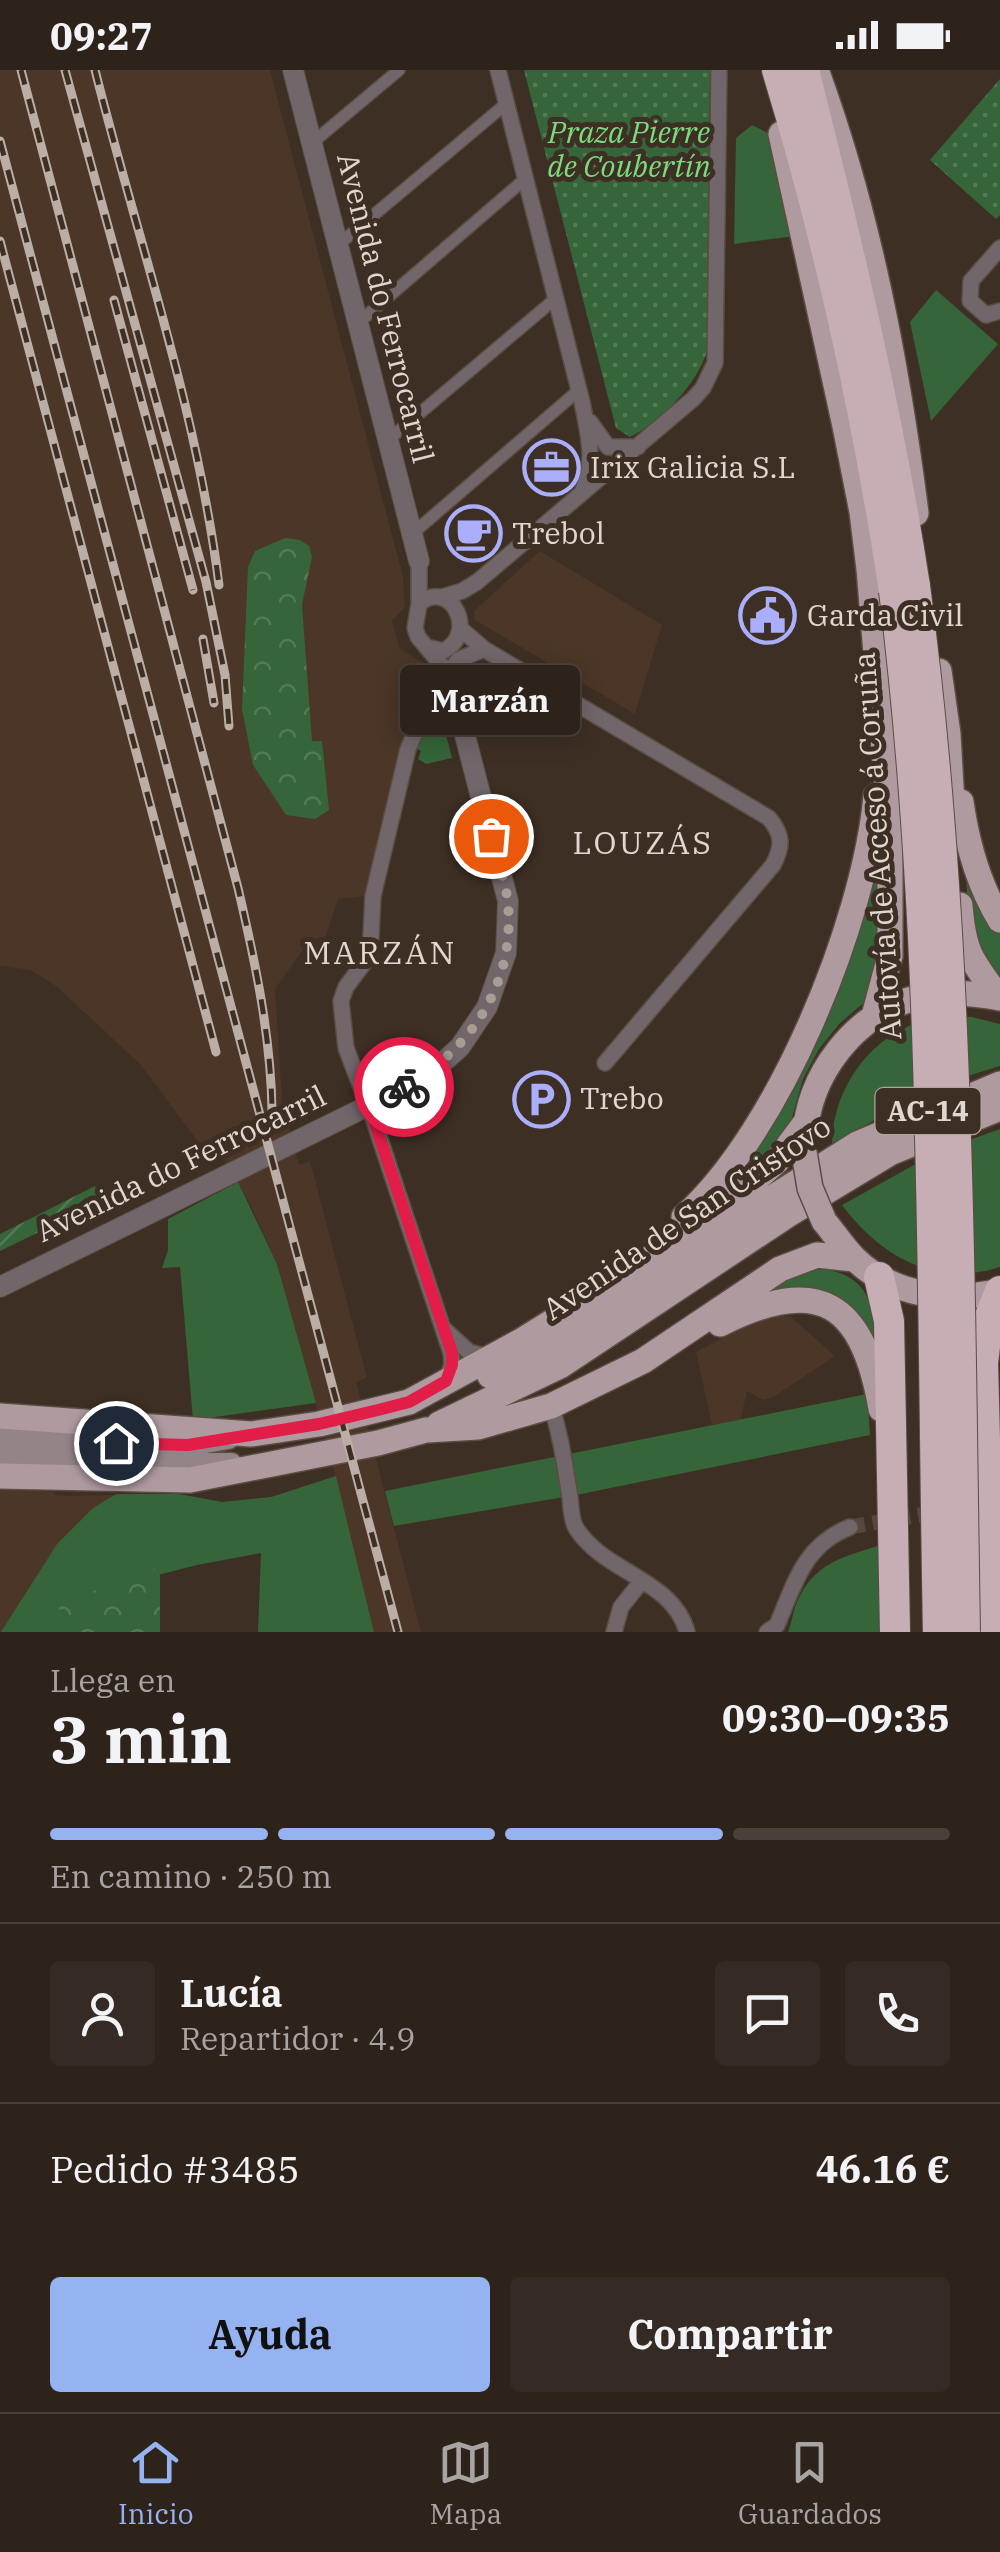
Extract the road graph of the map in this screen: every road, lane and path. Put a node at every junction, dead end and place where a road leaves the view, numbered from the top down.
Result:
1 (293, 70) edge
2 (399, 70) edge
3 (498, 70) edge
4 (720, 70) edge
5 (766, 70) edge
6 (777, 70) edge
7 (804, 70) edge
8 (816, 70) edge
9 (507, 103) junction
10 (312, 144) junction
11 (525, 179) junction
12 (338, 245) junction
13 (1000, 248) edge
14 (555, 299) junction
15 (1000, 310) edge
16 (358, 323) junction
17 (579, 390) junction
18 (584, 409) junction
19 (388, 440) junction
20 (638, 447) junction
21 (581, 494) junction
22 (412, 534) junction
23 (419, 562) junction
24 (905, 588) junction
25 (440, 596) junction
26 (419, 604) junction
27 (462, 629) junction
28 (451, 647) junction
29 (430, 648) junction
30 (484, 650) junction
31 (449, 674) junction
32 (948, 734) junction
33 (881, 736) junction
34 (1000, 920) edge
35 (1000, 998) edge
36 (874, 1016) junction
37 (605, 1063) dead end
38 (1000, 1084) edge
39 (369, 1106) junction
40 (1000, 1108) edge
41 (806, 1122) junction
42 (854, 1258) junction
43 (879, 1277) junction
44 (0, 1286) edge
45 (1000, 1291) edge
46 (552, 1322) junction
47 (443, 1326) junction
48 (492, 1358) junction
49 (643, 1361) junction
50 (446, 1381) junction
51 (409, 1402) junction
52 (551, 1406) junction
53 (0, 1416) edge
54 (426, 1430) junction
55 (251, 1434) junction
56 (0, 1436) edge
57 (0, 1455) edge
58 (274, 1463) junction
59 (0, 1476) edge
60 (892, 1480) junction
61 (850, 1527) tunnel mouth
62 (641, 1582) junction
63 (614, 1632) edge
64 (687, 1632) edge
65 (766, 1632) edge
66 (896, 1632) edge
67 (938, 1632) edge
68 (965, 1632) edge
69 (990, 1632) edge

1 - 10 street, Avenida do Ferrocarril
2 - 10 street
3 - 9 street
4 - 20 street
5 - 33 main road
6 - 24 highway, Autovía de Acceso á Coruña / AC-14
7 - 24 highway, Autovía de Acceso á Coruña / AC-14
8 - 32 main road
9 - 11 street
9 - 12 street
10 - 12 street, Avenida do Ferrocarril
11 - 14 street
11 - 16 street
12 - 16 street, Avenida do Ferrocarril
13 - 15 street
14 - 17 street
14 - 19 street
16 - 19 street, Avenida do Ferrocarril
17 - 18 street
17 - 22 street
18 - 20 street
18 - 21 street
19 - 22 street, Avenida do Ferrocarril
20 - 21 street
21 - 25 street
22 - 23 street, Avenida do Ferrocarril
23 - 25 street, Avenida do Ferrocarril
23 - 26 street, Avenida do Ferrocarril
24 - 67 highway, Autovía de Acceso á Coruña / AC-14, bridge
24 - 68 highway, Autovía de Acceso á Coruña / AC-14, bridge
25 - 26 street
25 - 27 street
26 - 29 street
27 - 28 street
27 - 30 street
28 - 29 street
28 - 30 street
28 - 31 street, Avenida do Ferrocarril
29 - 31 street, Avenida do Ferrocarril
30 - 31 street
30 - 37 street
31 - 39 street
31 - 39 street, Avenida do Ferrocarril
32 - 34 main road
32 - 35 main road
33 - 36 main road
33 - 46 main road
35 - 36 main road
36 - 41 main road
38 - 51 main road, Avenida de San Cristovo
39 - 44 street, Avenida do Ferrocarril
39 - 47 street
40 - 54 main road, Avenida de San Cristovo
41 - 42 main road, bridge
41 - 46 main road
42 - 43 main road
42 - 49 main road
43 - 45 main road
43 - 60 highway
45 - 69 highway
46 - 48 main road
47 - 48 street
47 - 50 street
48 - 50 main road
49 - 52 main road
49 - 60 main road
50 - 51 main road
51 - 55 main road
52 - 54 main road
52 - 62 street
53 - 55 main road
54 - 58 main road
55 - 56 main road
57 - 58 main road
58 - 59 main road
60 - 66 highway
61 - 65 street
62 - 63 street
62 - 64 street

